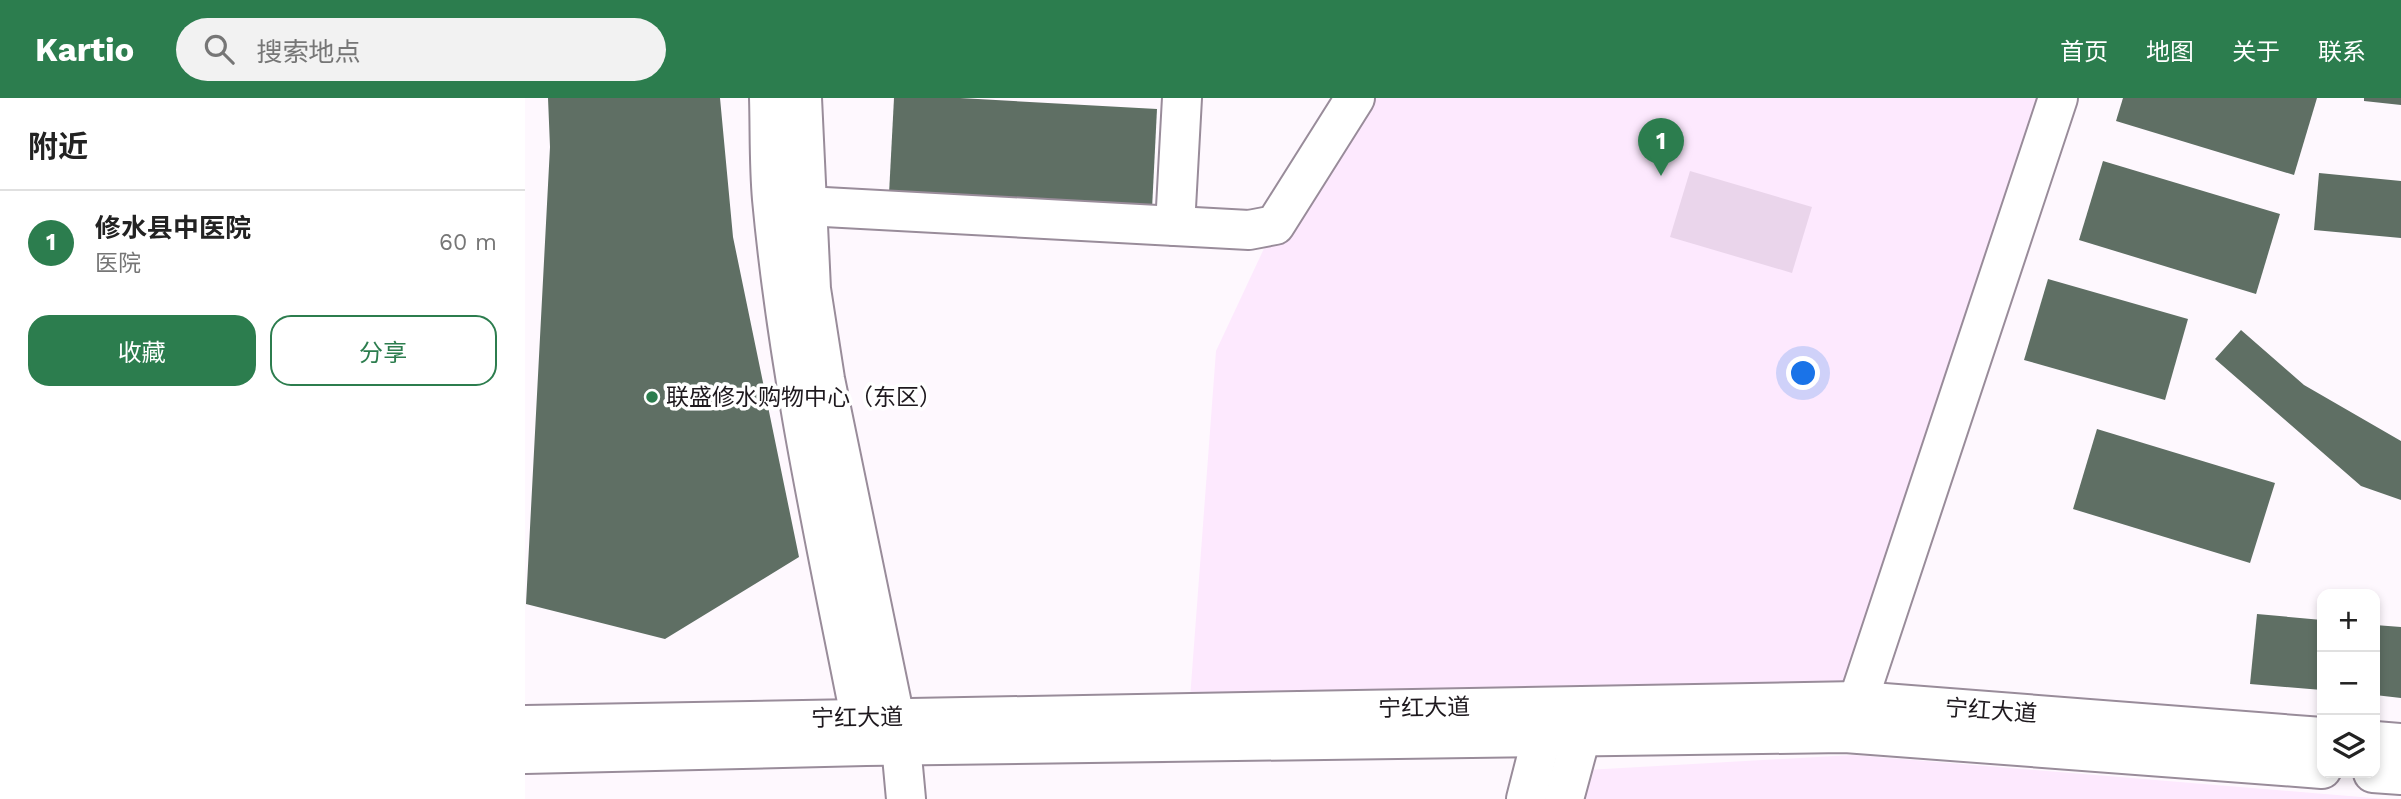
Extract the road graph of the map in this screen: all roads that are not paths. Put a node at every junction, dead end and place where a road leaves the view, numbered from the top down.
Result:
1 (769, 98) edge
2 (802, 98) edge
3 (1182, 98) edge
4 (1355, 98) edge
5 (2058, 98) edge
6 (789, 201) junction
7 (1175, 226) junction
8 (1852, 717) junction
9 (1570, 721) junction
10 (525, 724) edge
11 (881, 732) junction
12 (2317, 737) edge
13 (2380, 741) edge
14 (2401, 743) edge
15 (525, 754) edge
16 (2317, 768) edge
17 (2380, 774) edge
18 (2401, 775) edge
19 (907, 799) edge
20 (1526, 799) edge
21 (1564, 799) edge

1 - 6 main road
2 - 6 main road
3 - 7 main road
4 - 7 main road
5 - 8 main road
6 - 7 main road
6 - 11 main road
8 - 9 main road, 宁红大道
8 - 12 main road, 宁红大道
8 - 16 main road, 宁红大道
9 - 11 main road, 宁红大道
9 - 20 main road
9 - 21 main road
10 - 11 main road, 宁红大道
11 - 15 main road, 宁红大道
11 - 19 main road
13 - 14 main road
17 - 18 main road

